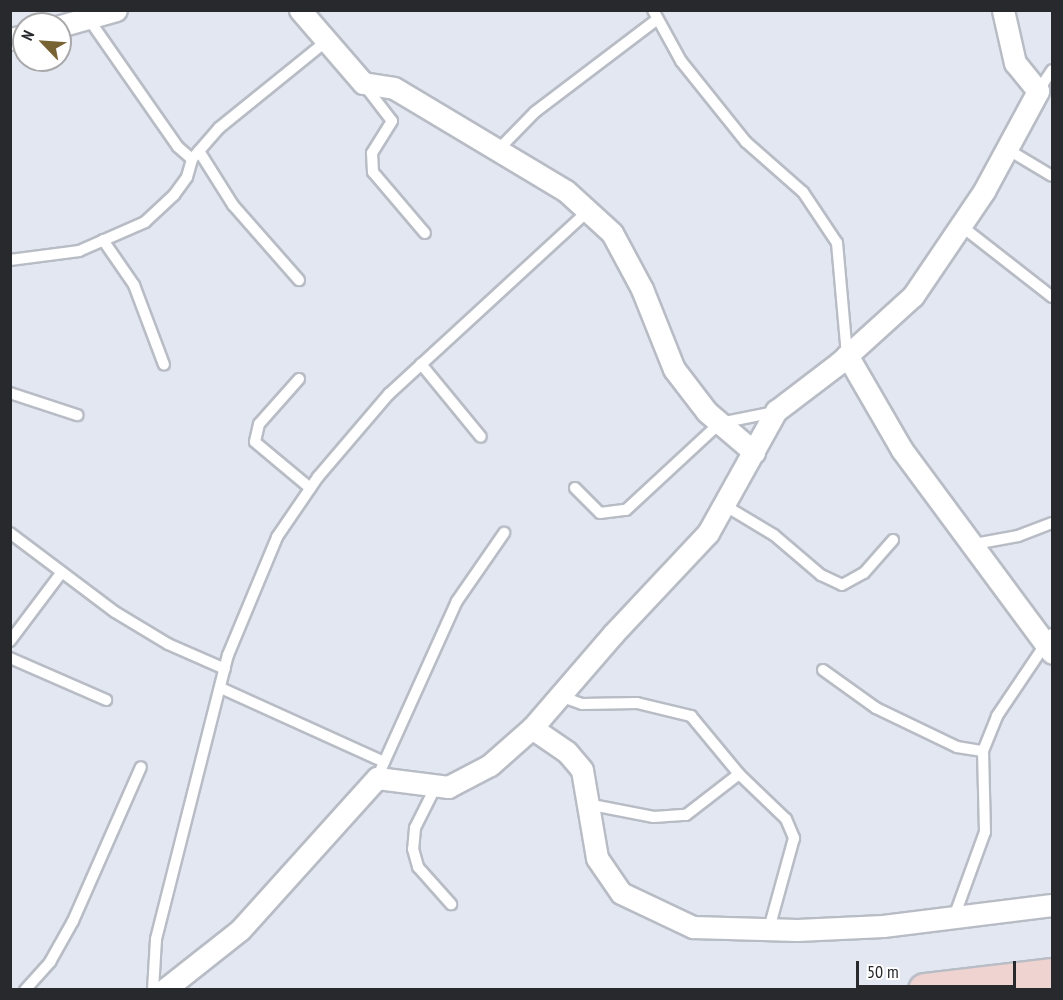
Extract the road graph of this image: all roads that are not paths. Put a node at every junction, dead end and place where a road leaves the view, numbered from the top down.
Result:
1 (300, 10) edge
2 (1003, 10) edge
3 (104, 13) edge
4 (654, 16) edge
5 (72, 22) edge
6 (324, 43) junction
7 (1053, 70) edge
8 (363, 83) junction
9 (1038, 91) junction
10 (1006, 149) junction
11 (497, 151) junction
12 (196, 155) junction
13 (1053, 176) edge
14 (588, 211) junction
15 (960, 225) junction
16 (425, 232) dead end
17 (103, 240) junction
18 (10, 260) edge
19 (299, 280) dead end
20 (1053, 297) edge
21 (847, 355) junction
22 (421, 364) junction
23 (164, 365) dead end
24 (298, 379) dead end
25 (10, 393) edge
26 (776, 411) junction
27 (77, 415) dead end
28 (720, 423) junction
29 (481, 437) dead end
30 (754, 452) junction
31 (310, 488) junction
32 (575, 489) dead end
33 (724, 505) junction
34 (1053, 523) edge
35 (10, 533) edge
36 (504, 533) dead end
37 (893, 540) dead end
38 (969, 545) junction
39 (62, 572) junction
40 (10, 641) edge
41 (1051, 644) edge
42 (10, 657) edge
43 (225, 669) junction
44 (823, 670) dead end
45 (221, 688) junction
46 (560, 696) junction
47 (106, 700) dead end
48 (532, 728) junction
49 (983, 751) junction
50 (141, 767) dead end
51 (380, 770) junction
52 (739, 774) junction
53 (436, 786) junction
54 (586, 804) junction
55 (451, 904) dead end
56 (1053, 905) edge
57 (954, 917) junction
58 (769, 929) junction
59 (1053, 975) edge
60 (25, 990) edge
61 (153, 990) edge
62 (164, 990) edge
63 (925, 990) edge

1 - 6 street
2 - 9 street
3 - 5 street
3 - 12 lane
4 - 11 lane
4 - 21 lane
6 - 8 street
6 - 12 lane
7 - 9 lane
8 - 11 street
8 - 16 lane
9 - 10 street
10 - 13 lane
10 - 15 street
11 - 14 street
12 - 17 lane
12 - 19 lane
14 - 22 lane
14 - 28 street
15 - 20 lane
15 - 21 street
17 - 18 lane
17 - 23 lane
21 - 26 street
21 - 38 street
22 - 29 lane
22 - 31 lane
24 - 31 lane
25 - 27 lane
26 - 28 lane
26 - 30 street
28 - 30 street
28 - 32 lane
30 - 33 street
31 - 43 lane
33 - 37 lane
33 - 46 street
34 - 38 lane
35 - 39 lane
36 - 51 lane
38 - 41 street
39 - 40 lane
39 - 43 lane
41 - 49 lane
42 - 47 lane
43 - 45 lane
44 - 49 lane
45 - 51 lane
45 - 61 lane
46 - 48 street
46 - 52 lane
48 - 53 street
48 - 54 street
49 - 57 lane
50 - 60 lane
51 - 53 street
51 - 62 street
52 - 54 lane
52 - 58 lane
53 - 55 lane
54 - 58 street
56 - 57 street
57 - 58 street
59 - 63 main road

